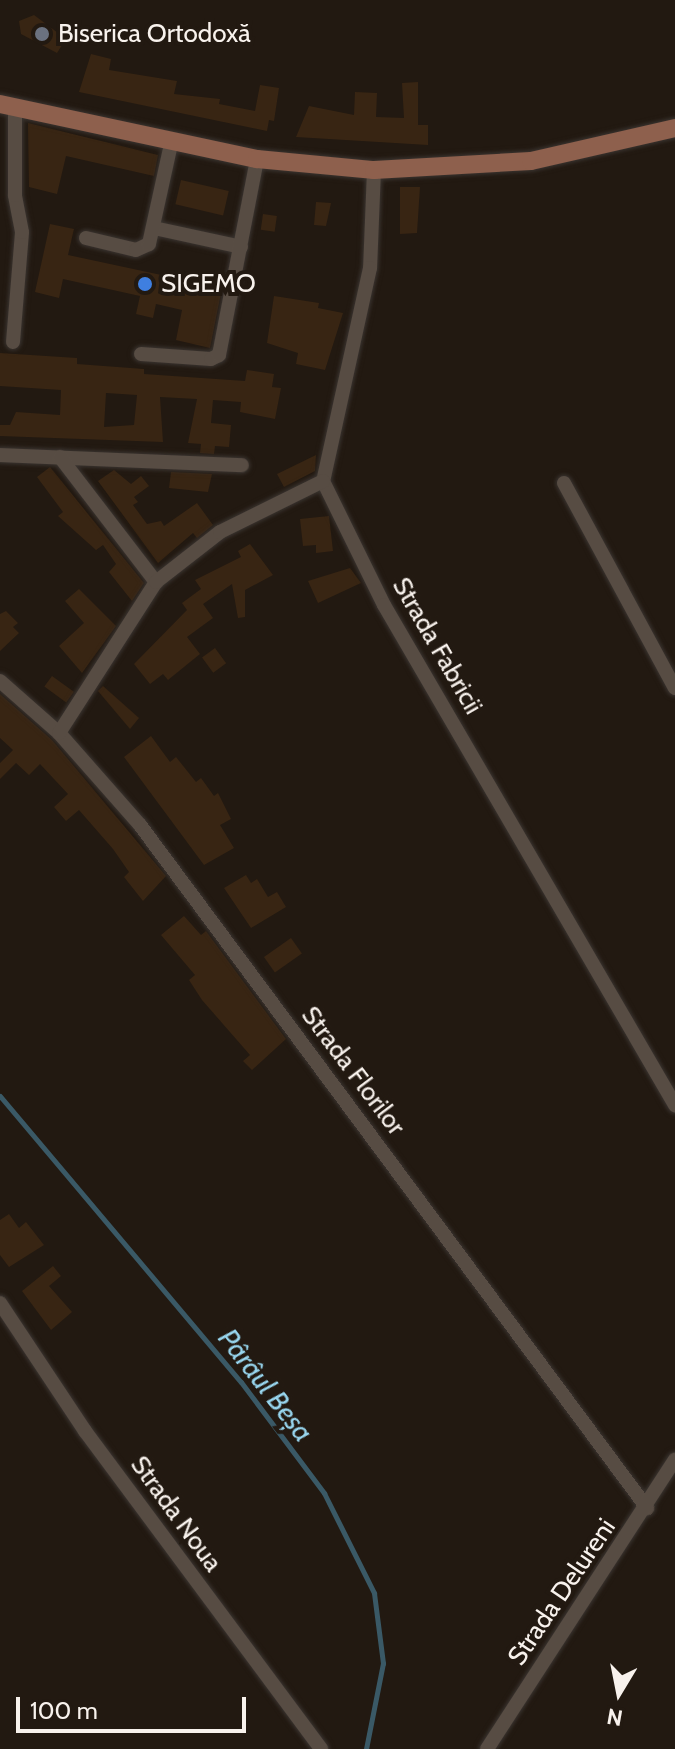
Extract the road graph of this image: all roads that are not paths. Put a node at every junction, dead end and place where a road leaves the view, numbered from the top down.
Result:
1 (7, 105) edge
2 (675, 128) edge
3 (172, 139) junction
4 (257, 159) junction
5 (374, 170) junction
6 (154, 228) junction
7 (86, 238) dead end
8 (241, 247) junction
9 (13, 342) dead end
10 (141, 354) dead end
11 (0, 455) edge
12 (60, 457) junction
13 (242, 465) dead end
14 (323, 481) junction
15 (564, 483) dead end
16 (156, 582) junction
17 (0, 681) edge
18 (675, 688) edge
19 (59, 733) junction
20 (675, 1105) edge
21 (0, 1303) edge
22 (675, 1460) edge
23 (647, 1508) junction
24 (321, 1749) edge
25 (487, 1749) edge

1 - 3 main road
1 - 9 street
2 - 5 main road
3 - 4 main road
3 - 6 street
4 - 5 main road
4 - 8 street
5 - 14 street
6 - 7 street
6 - 8 street
8 - 10 street
11 - 12 street
12 - 13 street
12 - 16 street
14 - 16 street
14 - 20 street, Strada Fabricii
15 - 18 street
16 - 19 street
17 - 19 street, Strada Florilor
19 - 23 street, Strada Florilor
21 - 24 street, Strada Noua
22 - 23 street, Strada Delureni
23 - 25 street, Strada Delureni

